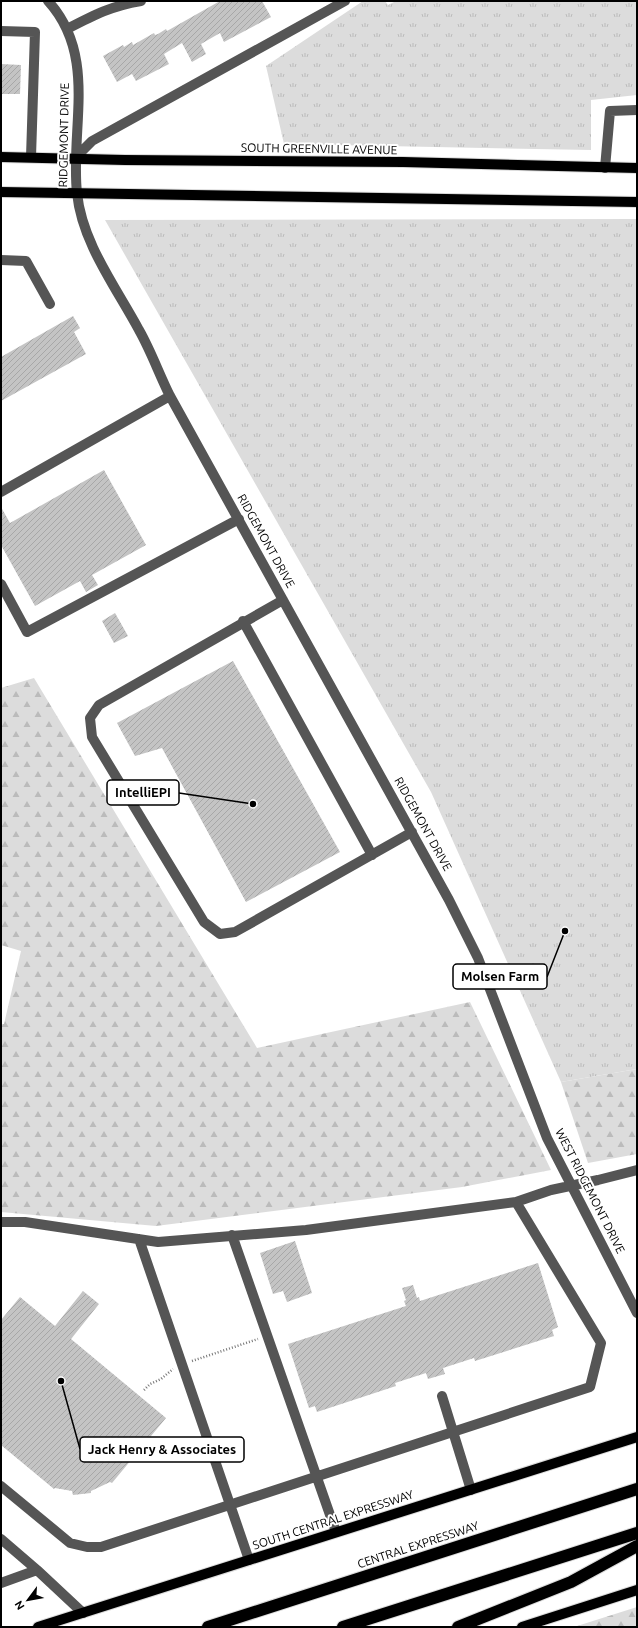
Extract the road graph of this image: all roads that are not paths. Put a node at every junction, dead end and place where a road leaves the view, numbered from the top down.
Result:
1 (48, 1) edge
2 (141, 1) edge
3 (345, 1) edge
4 (67, 28) junction
5 (1, 31) edge
6 (637, 110) edge
7 (1, 156) edge
8 (31, 157) junction
9 (75, 158) junction
10 (605, 168) junction
11 (637, 168) edge
12 (1, 192) edge
13 (77, 194) junction
14 (637, 202) edge
15 (1, 260) edge
16 (50, 304) dead end
17 (170, 396) junction
18 (1, 492) edge
19 (239, 519) junction
20 (1, 584) edge
21 (283, 600) junction
22 (243, 621) junction
23 (412, 832) junction
24 (372, 855) junction
25 (525, 1079) joint
26 (636, 1172) edge
27 (572, 1186) junction
28 (516, 1202) junction
29 (1, 1222) edge
30 (232, 1236) junction
31 (139, 1239) junction
32 (637, 1313) edge
33 (442, 1396) dead end
34 (453, 1432) junction
35 (637, 1437) edge
36 (316, 1477) junction
37 (1, 1486) edge
38 (471, 1490) junction
39 (637, 1490) edge
40 (230, 1505) junction
41 (336, 1532) junction
42 (637, 1533) edge
43 (1, 1539) edge
44 (637, 1546) edge
45 (249, 1560) junction
46 (37, 1570) junction
47 (1, 1583) edge
48 (637, 1590) edge
49 (82, 1613) junction
50 (38, 1627) edge
51 (208, 1627) edge
52 (344, 1627) edge
53 (458, 1627) edge
54 (522, 1627) edge

1 - 4 street, RIDGEMONT DRIVE
2 - 4 street
3 - 9 street
4 - 9 street, RIDGEMONT DRIVE
5 - 8 street
6 - 10 street
7 - 8 main road, SOUTH GREENVILLE AVENUE
8 - 9 main road, SOUTH GREENVILLE AVENUE
9 - 10 main road, SOUTH GREENVILLE AVENUE
9 - 13 street, RIDGEMONT DRIVE
10 - 11 main road, SOUTH GREENVILLE AVENUE
12 - 13 main road
13 - 14 main road
13 - 17 street, RIDGEMONT DRIVE
15 - 16 street
17 - 18 street
17 - 19 street, RIDGEMONT DRIVE
19 - 20 street
19 - 21 street, RIDGEMONT DRIVE
21 - 22 street
21 - 23 street, RIDGEMONT DRIVE
22 - 24 street
22 - 24 street
23 - 24 street
23 - 25 street, RIDGEMONT DRIVE
25 - 27 street, WEST RIDGEMONT DRIVE
26 - 27 street
27 - 28 street
27 - 32 street, WEST RIDGEMONT DRIVE
28 - 30 street
28 - 34 street
29 - 31 street
30 - 31 street
30 - 36 street
31 - 40 street
33 - 34 street
34 - 36 street
34 - 38 street
35 - 38 main road, SOUTH CENTRAL EXPRESSWAY
36 - 40 street
36 - 41 street
37 - 40 street
38 - 41 main road, SOUTH CENTRAL EXPRESSWAY
39 - 51 highway, CENTRAL EXPRESSWAY
40 - 45 street
41 - 45 main road, SOUTH CENTRAL EXPRESSWAY
42 - 52 highway
43 - 46 street
44 - 53 highway
45 - 49 main road, SOUTH CENTRAL EXPRESSWAY
46 - 47 street
46 - 49 street
48 - 54 main road
49 - 50 main road, SOUTH CENTRAL EXPRESSWAY

